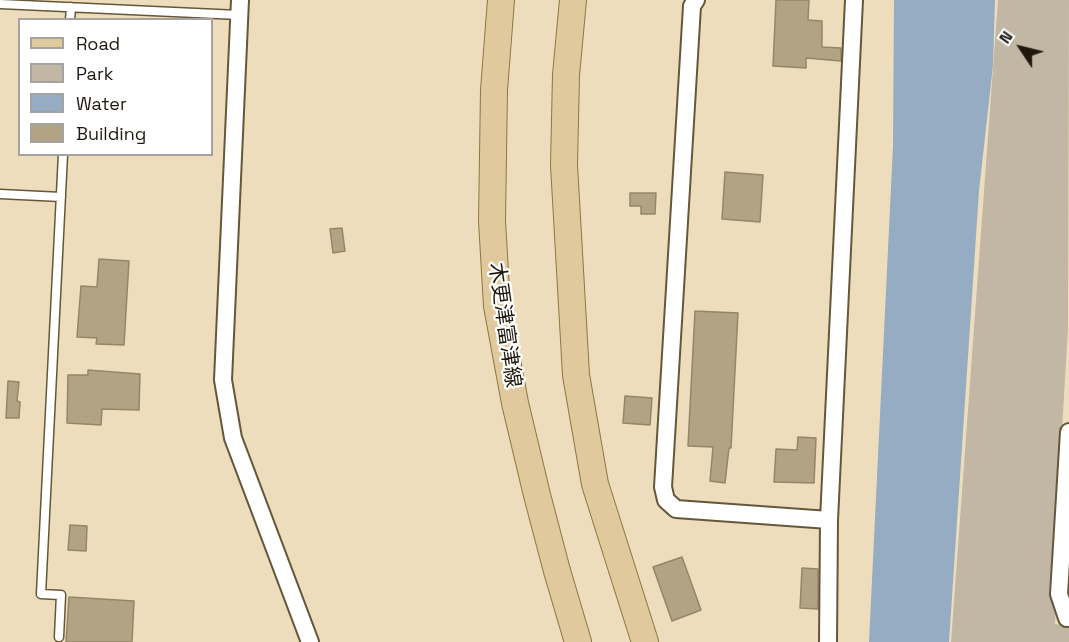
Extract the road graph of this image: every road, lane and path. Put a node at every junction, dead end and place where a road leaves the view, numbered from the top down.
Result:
1 (501, 0) edge
2 (573, 0) edge
3 (696, 0) edge
4 (854, 0) edge
5 (0, 3) edge
6 (71, 7) junction
7 (240, 7) edge
8 (70, 18) edge
9 (63, 156) edge
10 (0, 194) edge
11 (61, 197) junction
12 (1069, 432) edge
13 (829, 520) junction
14 (1069, 618) edge
15 (59, 637) dead end
16 (310, 642) edge
17 (578, 642) edge
18 (645, 642) edge
19 (828, 642) edge

1 - 17 main road, 木更津富津線
2 - 18 main road
3 - 13 street
4 - 13 street
5 - 6 lane
6 - 7 lane
6 - 8 lane
7 - 16 street
9 - 11 lane
10 - 11 lane
11 - 15 lane
12 - 14 street
13 - 19 street

